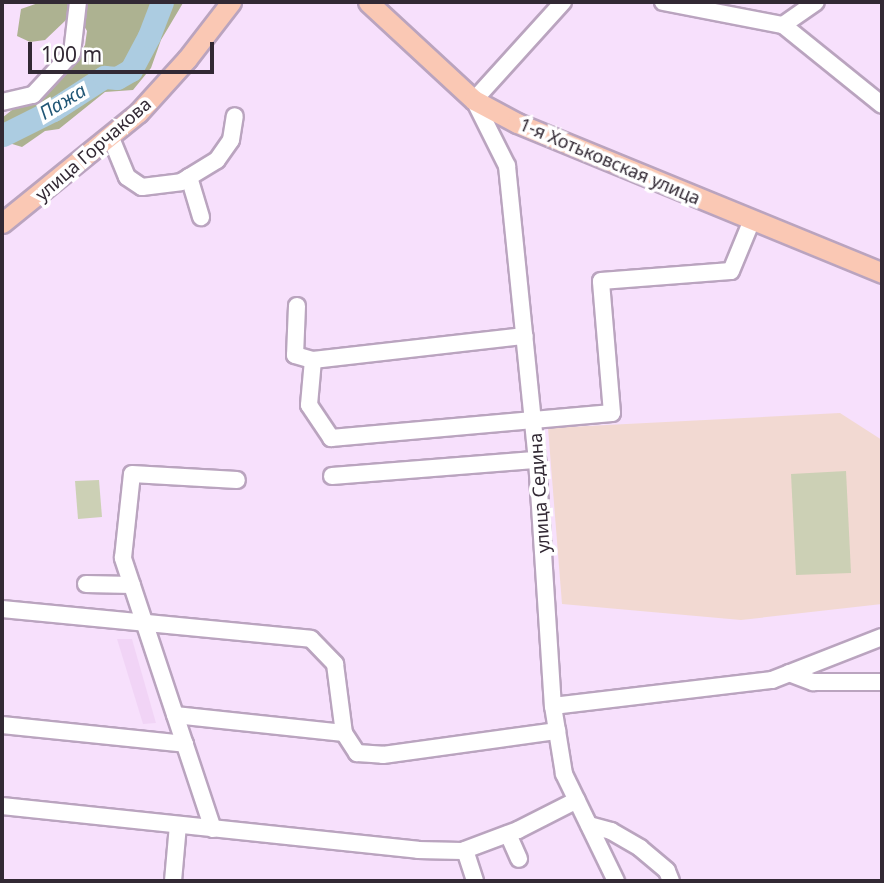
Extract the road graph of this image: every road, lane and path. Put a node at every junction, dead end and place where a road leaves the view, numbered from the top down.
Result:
1 (78, 2) edge
2 (231, 2) edge
3 (368, 2) edge
4 (563, 2) edge
5 (663, 2) edge
6 (816, 2) edge
7 (783, 25) junction
8 (474, 100) junction
9 (2, 102) edge
10 (882, 105) edge
11 (235, 117) dead end
12 (111, 138) junction
13 (189, 177) junction
14 (201, 217) dead end
15 (752, 220) junction
16 (2, 223) edge
17 (882, 273) edge
18 (297, 306) dead end
19 (524, 336) junction
20 (313, 360) junction
21 (533, 420) junction
22 (537, 460) junction
23 (332, 476) dead end
24 (237, 480) dead end
25 (86, 584) dead end
26 (132, 585) junction
27 (2, 609) edge
28 (145, 624) junction
29 (882, 637) edge
30 (789, 673) junction
31 (882, 682) edge
32 (554, 706) junction
33 (176, 715) junction
34 (2, 725) edge
35 (557, 731) junction
36 (344, 733) junction
37 (185, 744) junction
38 (576, 800) junction
39 (2, 806) edge
40 (178, 825) junction
41 (589, 825) junction
42 (213, 829) junction
43 (508, 834) junction
44 (465, 850) junction
45 (519, 859) dead end
46 (173, 881) edge
47 (475, 881) edge
48 (616, 881) edge
49 (671, 881) edge

1 - 9 street
2 - 12 main road, улица Горчакова
3 - 8 main road, 1-я Хотьковская улица
4 - 8 street
5 - 7 street
6 - 7 street
7 - 10 street
8 - 15 main road, 1-я Хотьковская улица
8 - 19 street, улица Седина
11 - 13 street
12 - 13 street
12 - 16 main road, улица Горчакова
13 - 14 street
15 - 17 main road, 1-я Хотьковская улица
15 - 21 street
18 - 20 street
19 - 20 street
19 - 21 street, улица Седина
20 - 21 street
21 - 22 street, улица Седина
22 - 23 street
22 - 32 street, улица Седина
24 - 26 street
25 - 26 street
26 - 28 street
27 - 28 street
28 - 33 street
28 - 36 street
29 - 30 street
30 - 31 street
30 - 32 street
32 - 35 street, улица Седина
33 - 36 street
33 - 37 street
34 - 37 street
35 - 36 street
35 - 38 street, улица Седина
37 - 42 street
38 - 41 street, улица Седина
38 - 43 street
39 - 40 street
40 - 42 street
40 - 46 street
41 - 48 street, улица Седина
41 - 49 street
42 - 44 street
43 - 44 street
43 - 45 street
44 - 47 street

